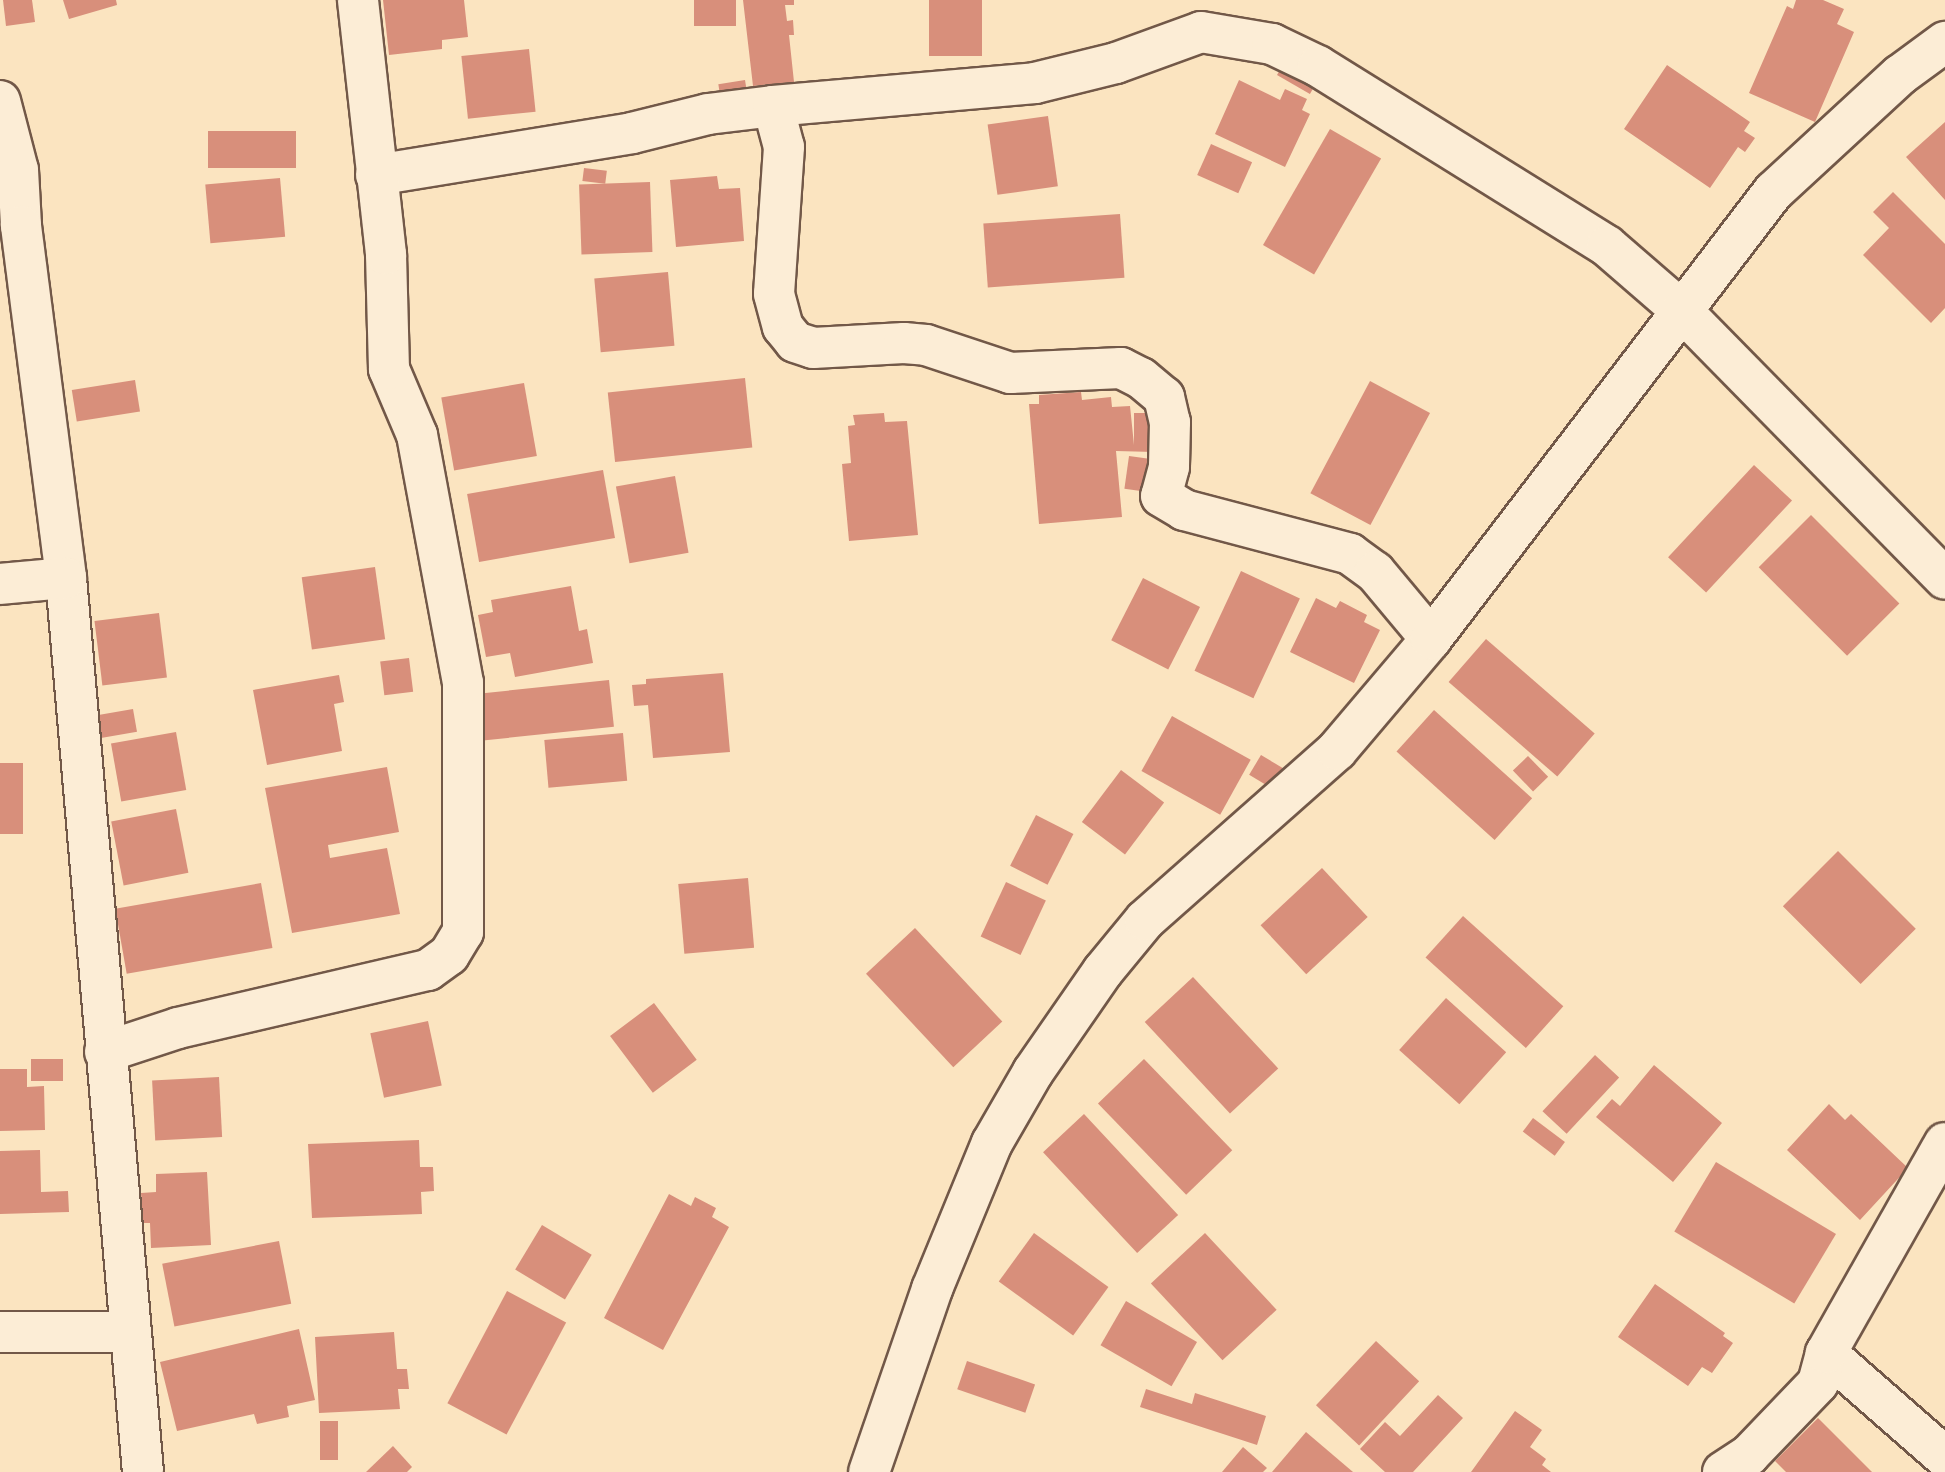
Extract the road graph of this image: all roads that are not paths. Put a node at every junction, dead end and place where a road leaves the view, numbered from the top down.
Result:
1 (358, 0) edge
2 (1945, 42) edge
3 (0, 101) edge
4 (773, 106) junction
5 (376, 175) junction
6 (10, 225) edge
7 (1682, 311) junction
8 (66, 578) junction
9 (1945, 579) edge
10 (0, 584) edge
11 (1431, 639) junction
12 (105, 1052) junction
13 (1943, 1149) edge
14 (0, 1332) edge
15 (131, 1332) junction
16 (1826, 1353) junction
17 (1945, 1457) edge
18 (143, 1472) edge
19 (869, 1472) edge
20 (1723, 1472) edge

1 - 5 street
2 - 7 street
3 - 6 street
4 - 5 street
4 - 7 street
4 - 11 street
5 - 12 street
6 - 8 street
7 - 9 street
7 - 11 street
8 - 10 street
8 - 12 street
11 - 19 street
12 - 15 street
13 - 16 street
14 - 15 street
15 - 18 street
16 - 17 street
16 - 20 street

